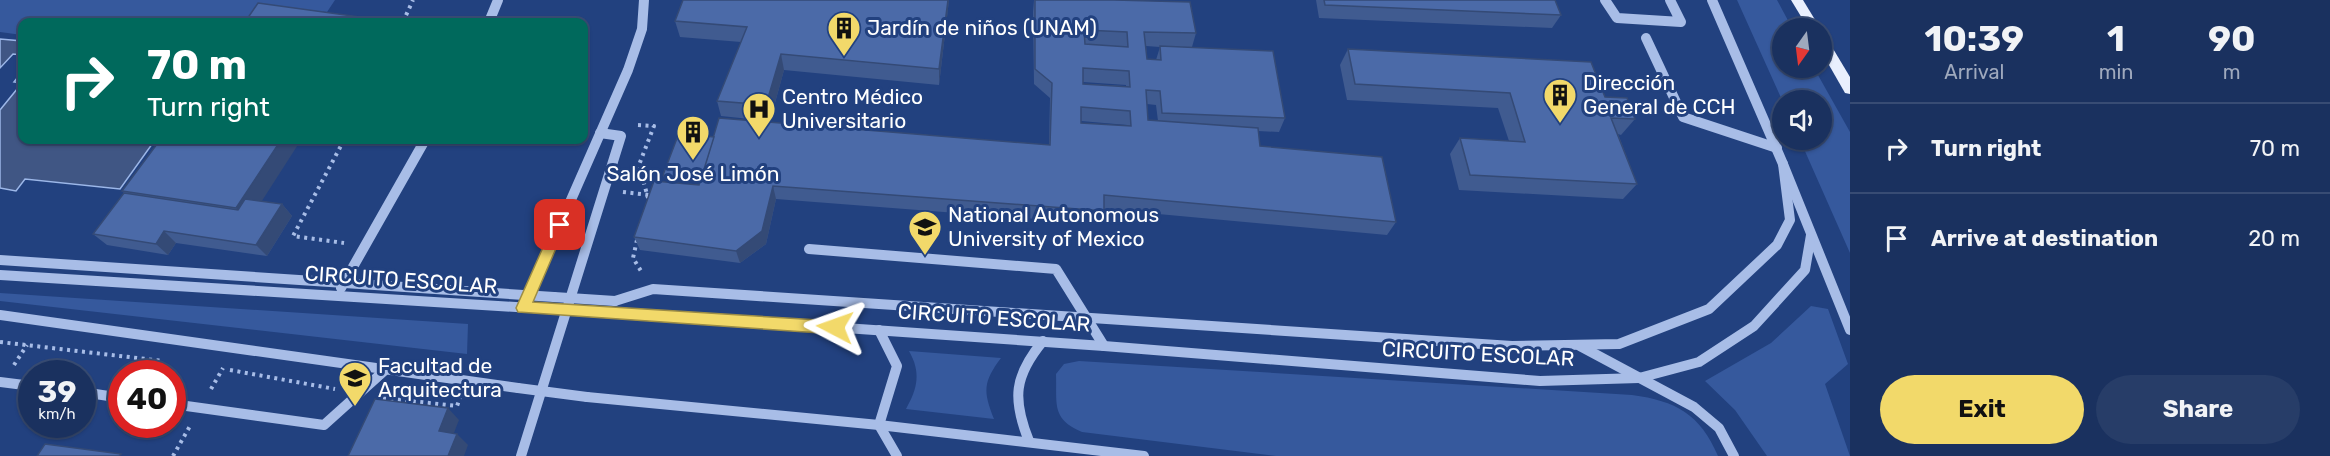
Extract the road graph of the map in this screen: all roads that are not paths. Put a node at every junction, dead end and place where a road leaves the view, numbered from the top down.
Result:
1 (498, 0) edge
2 (644, 0) edge
3 (1605, 0) edge
4 (1670, 0) edge
5 (1712, 0) edge
6 (1792, 0) edge
7 (1801, 6) edge
8 (491, 18) edge
9 (1646, 38) dead end
10 (1832, 59) edge
11 (1850, 89) edge
12 (602, 128) junction
13 (1772, 137) edge
14 (423, 144) edge
15 (1772, 146) edge
16 (1778, 150) edge
17 (1783, 164) junction
18 (1811, 236) junction
19 (809, 249) dead end
20 (0, 260) edge
21 (0, 275) edge
22 (343, 283) junction
23 (529, 295) junction
24 (338, 296) junction
25 (614, 307) junction
26 (523, 308) junction
27 (0, 315) edge
28 (1086, 317) junction
29 (879, 330) junction
30 (1850, 330) edge
31 (1043, 341) junction
32 (1578, 345) junction
33 (1104, 346) junction
34 (384, 371) junction
35 (1639, 378) junction
36 (0, 381) edge
37 (18, 384) edge
38 (186, 406) edge
39 (879, 425) junction
40 (1029, 441) junction
41 (1078, 452) edge
42 (520, 456) edge
43 (897, 456) edge
44 (1144, 456) edge
45 (1734, 456) edge

1 - 8 street
2 - 12 street
3 - 4 street
5 - 13 street
6 - 7 main road
9 - 15 street
10 - 11 main road
12 - 23 street
12 - 42 street
14 - 22 street
16 - 17 street
17 - 18 street
17 - 32 street
18 - 30 street
18 - 35 street, CIRCUITO ESCOLAR
19 - 28 street
20 - 22 street
21 - 24 street, CIRCUITO ESCOLAR
22 - 23 street
22 - 24 street
23 - 25 street, bridge
23 - 26 street
24 - 26 street, CIRCUITO ESCOLAR
25 - 26 street, CIRCUITO ESCOLAR, bridge
25 - 28 street
25 - 29 street, CIRCUITO ESCOLAR
27 - 34 street
28 - 32 street
28 - 33 street
29 - 31 street, CIRCUITO ESCOLAR
29 - 39 street
31 - 33 street, CIRCUITO ESCOLAR
31 - 40 street
32 - 35 street
33 - 35 street, CIRCUITO ESCOLAR
34 - 38 street
34 - 39 street, bridge
35 - 45 street
36 - 37 street
39 - 40 street
39 - 43 street
40 - 41 street
41 - 44 street

